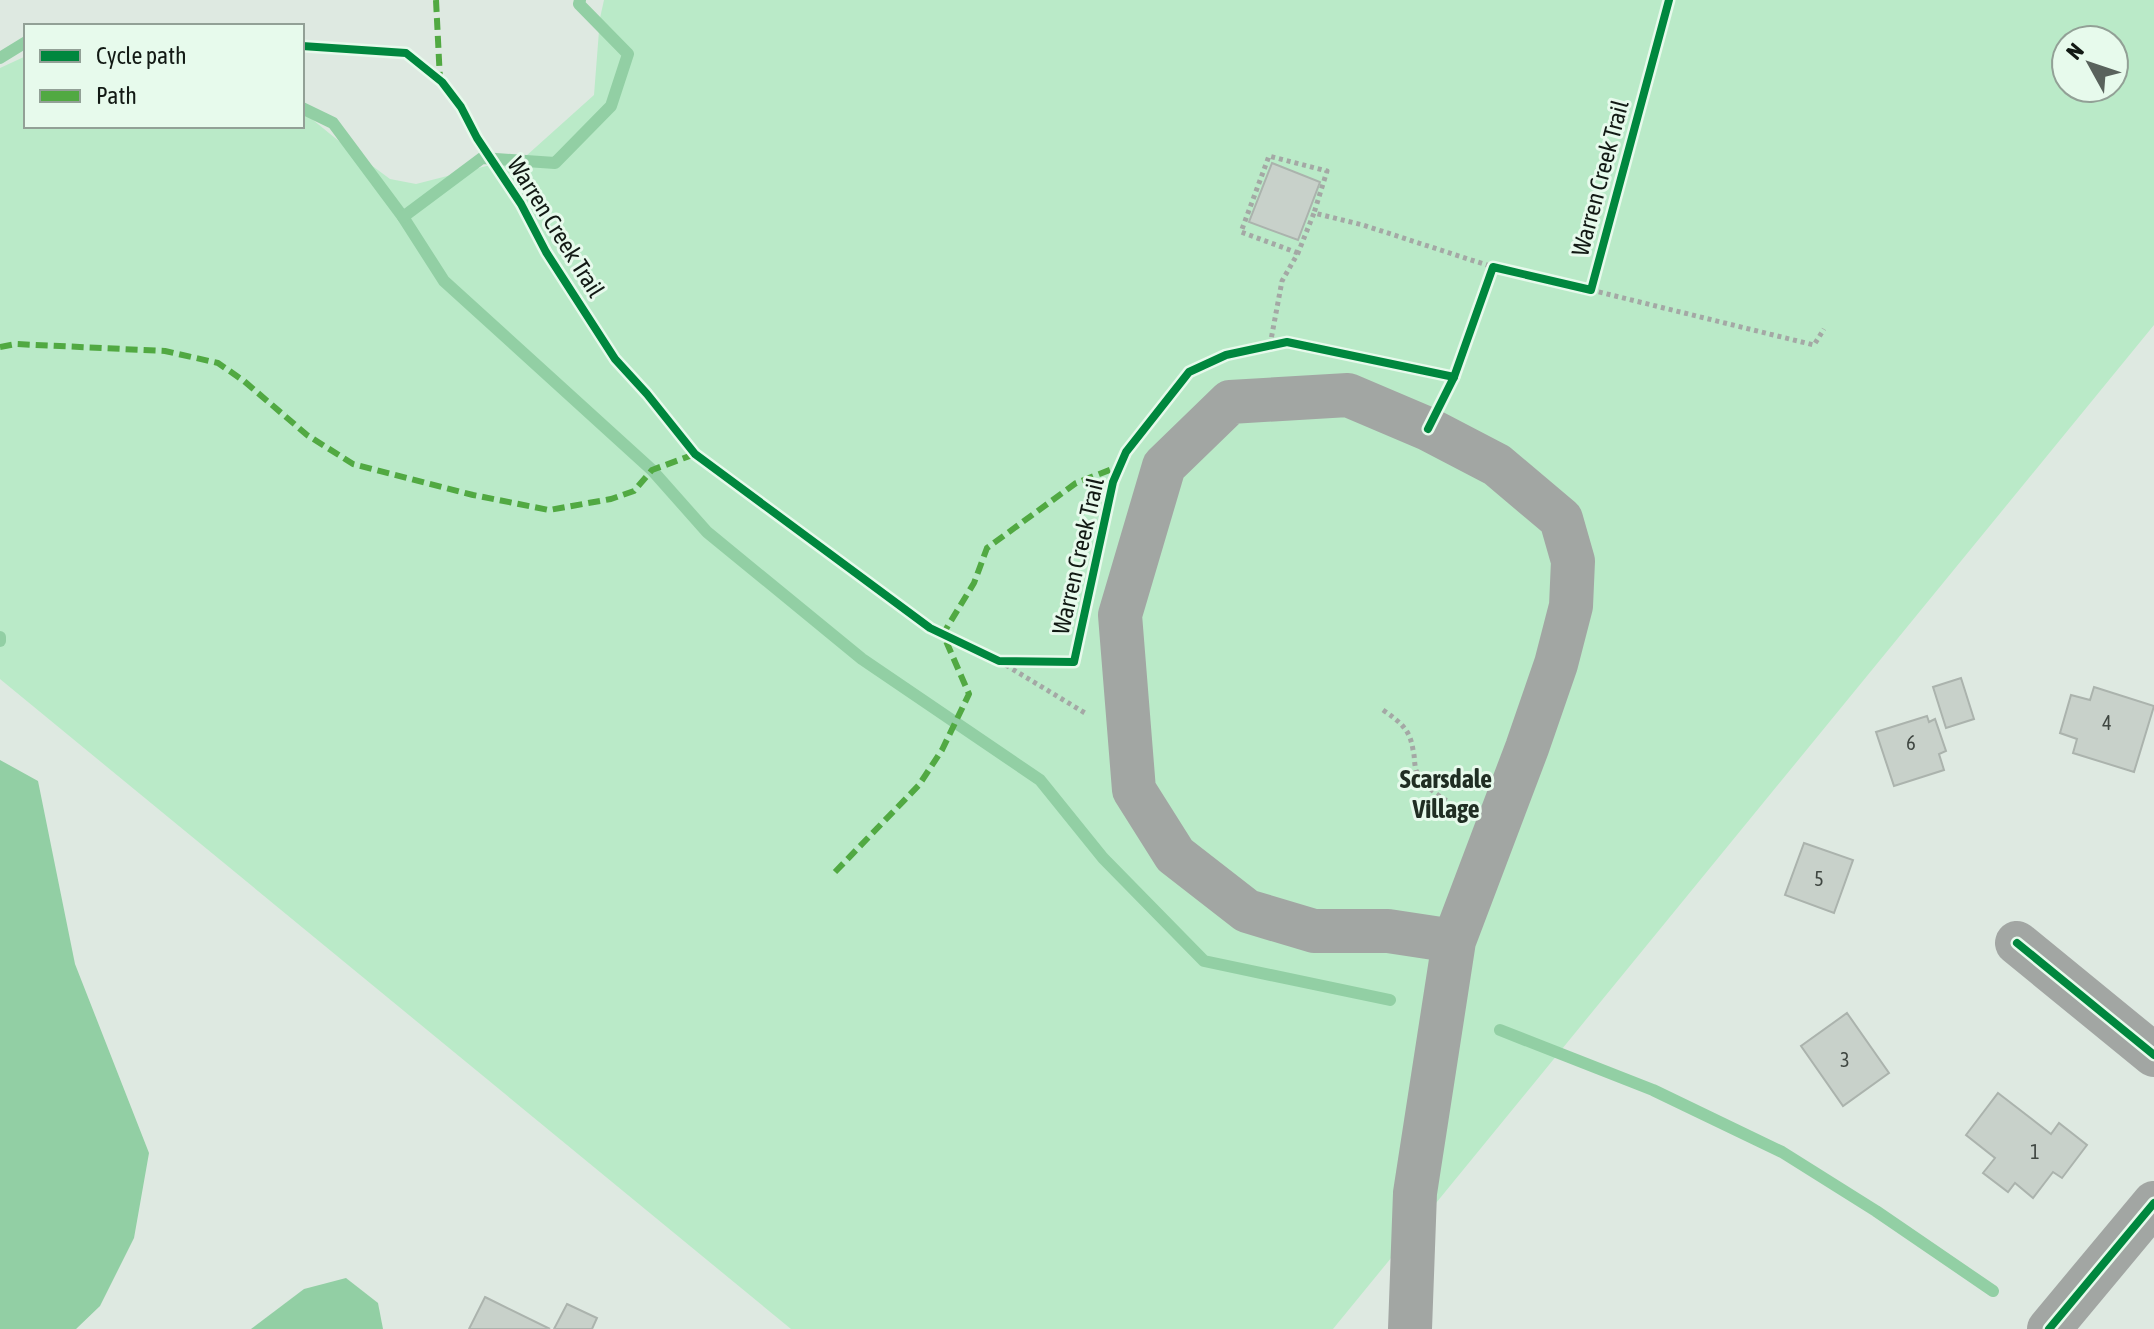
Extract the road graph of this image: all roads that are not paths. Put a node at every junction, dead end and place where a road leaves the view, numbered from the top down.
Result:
1 (1454, 941) junction
2 (2017, 943) dead end
3 (2154, 1055) edge
4 (2154, 1203) edge
5 (1410, 1329) edge
6 (2049, 1329) edge

1 - 1 street
1 - 5 street
2 - 3 street
4 - 6 street

